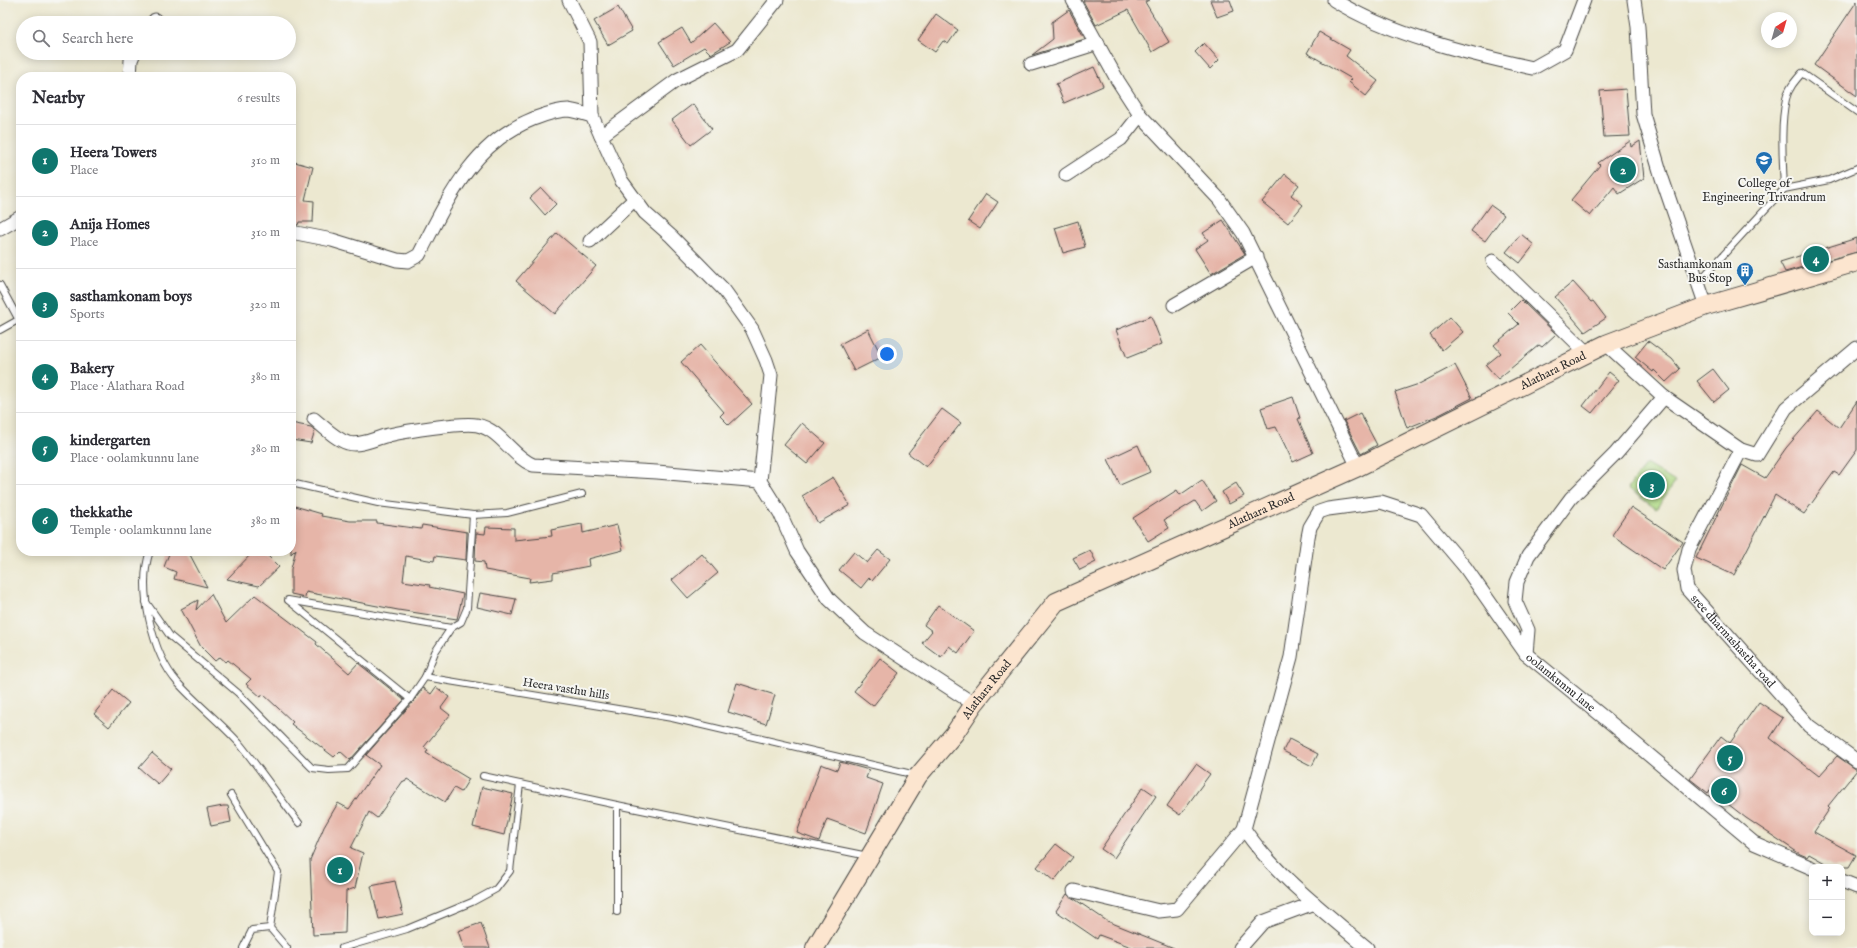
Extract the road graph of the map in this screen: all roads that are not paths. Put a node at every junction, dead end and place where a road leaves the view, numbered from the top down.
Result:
1 (569, 0) edge
2 (776, 0) edge
3 (1073, 0) edge
4 (1334, 0) edge
5 (1584, 0) edge
6 (1634, 0) edge
7 (1098, 43) junction
8 (131, 60) edge
9 (1031, 64) dead end
10 (130, 72) edge
11 (1857, 112) edge
12 (1140, 115) junction
13 (592, 116) junction
14 (601, 136) junction
15 (1857, 168) edge
16 (1066, 175) dead end
17 (1784, 189) junction
18 (635, 199) junction
19 (16, 220) edge
20 (0, 229) edge
21 (296, 233) edge
22 (590, 241) dead end
23 (1256, 258) junction
24 (1493, 261) dead end
25 (1857, 262) edge
26 (1697, 282) junction
27 (0, 284) edge
28 (1174, 305) dead end
29 (1706, 306) junction
30 (16, 314) edge
31 (16, 324) edge
32 (0, 330) edge
33 (1606, 344) junction
34 (1857, 348) edge
35 (1588, 354) junction
36 (1664, 397) junction
37 (314, 419) dead end
38 (1741, 450) junction
39 (1358, 467) junction
40 (760, 481) junction
41 (296, 484) edge
42 (582, 494) dead end
43 (473, 515) junction
44 (148, 556) edge
45 (146, 602) junction
46 (451, 628) junction
47 (1526, 654) junction
48 (425, 677) junction
49 (410, 699) junction
50 (974, 704) junction
51 (1857, 761) edge
52 (483, 776) dead end
53 (918, 776) junction
54 (520, 784) junction
55 (231, 795) dead end
56 (617, 805) junction
57 (299, 823) dead end
58 (1244, 830) junction
59 (869, 857) junction
60 (1809, 867) edge
61 (1845, 882) edge
62 (1857, 887) edge
63 (1074, 891) dead end
64 (1314, 903) junction
65 (617, 912) dead end
66 (270, 928) junction
67 (243, 948) edge
68 (287, 948) edge
69 (342, 948) edge
70 (815, 948) edge
71 (1240, 948) edge
72 (1367, 948) edge

1 - 13 street
2 - 14 street
3 - 7 street
4 - 5 street
6 - 26 street
7 - 9 street
7 - 12 street
8 - 10 street
11 - 17 lane
12 - 16 street
12 - 23 street
13 - 14 street
13 - 21 street
14 - 18 street
15 - 17 lane
17 - 26 lane
18 - 22 street
18 - 40 street
19 - 20 street
23 - 28 street
23 - 39 street
24 - 35 street
25 - 29 street, Alathara Road
26 - 29 street
27 - 30 lane
29 - 33 street, Alathara Road
31 - 32 lane
33 - 35 street, Alathara Road
33 - 36 street
34 - 38 street
35 - 39 street, Alathara Road
36 - 38 street
36 - 47 street
37 - 40 street
38 - 51 street, sree dharmashastha road
39 - 50 street, Alathara Road
40 - 50 street
41 - 43 lane
42 - 43 lane
43 - 46 lane
44 - 45 lane
45 - 49 lane
45 - 57 lane
46 - 48 lane
46 - 49 lane
47 - 58 street, oolamkunnu lane
47 - 60 street, oolamkunnu lane
48 - 49 lane
48 - 53 lane, Heera vasthu hills
50 - 53 street, Alathara Road
52 - 54 lane
53 - 59 street, Alathara Road
54 - 56 lane
54 - 69 lane
55 - 66 lane
56 - 59 lane
56 - 65 lane
58 - 63 street
58 - 64 street
59 - 70 street, Alathara Road
61 - 62 street
64 - 71 street
64 - 72 street
66 - 67 lane
66 - 68 lane

